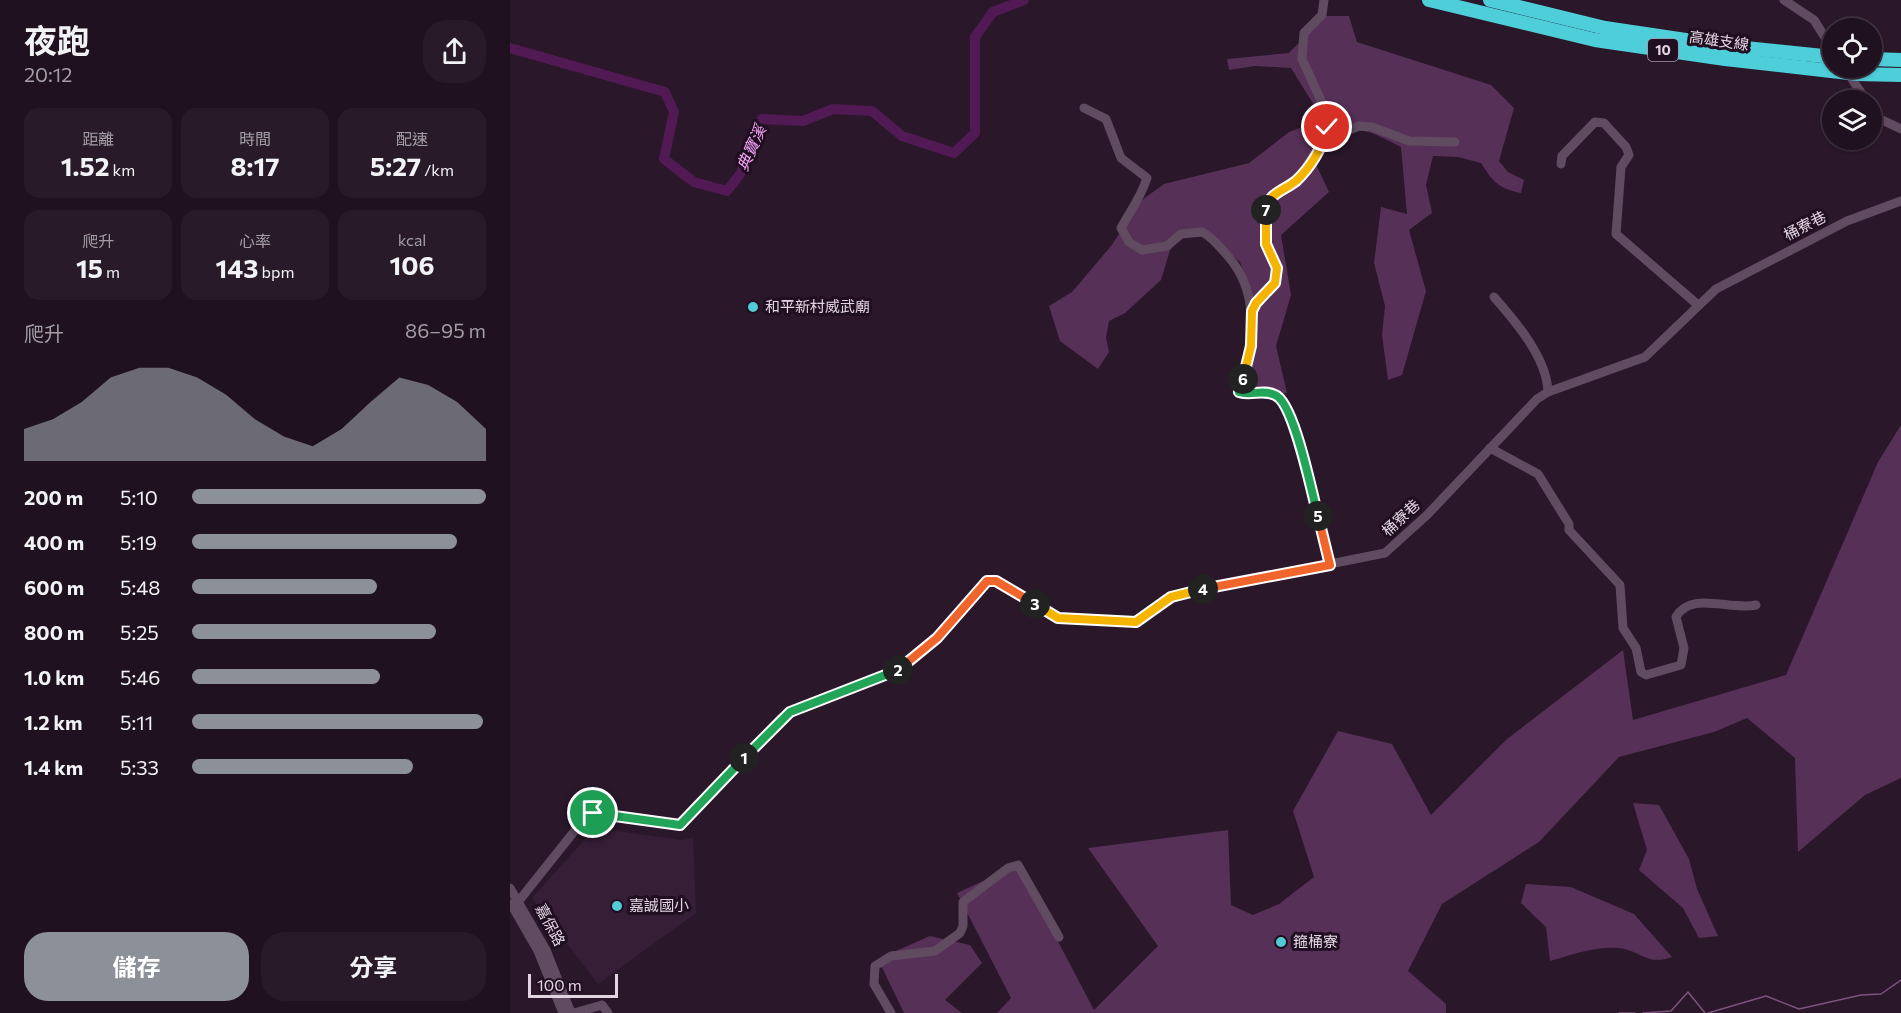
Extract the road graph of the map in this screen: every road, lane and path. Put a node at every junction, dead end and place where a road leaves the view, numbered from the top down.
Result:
1 (1324, 0) edge
2 (1429, 0) edge
3 (1490, 0) edge
4 (1784, 0) edge
5 (1822, 33) edge
6 (1822, 56) edge
7 (1882, 59) edge
8 (1901, 60) edge
9 (1901, 75) edge
10 (1084, 108) dead end
11 (1882, 121) edge
12 (1901, 129) edge
13 (1324, 141) junction
14 (1455, 142) dead end
15 (1561, 164) dead end
16 (1901, 201) edge
17 (1494, 297) dead end
18 (1698, 305) junction
19 (1252, 311) junction
20 (1548, 392) junction
21 (1490, 448) junction
22 (1330, 565) junction
23 (1756, 604) dead end
24 (510, 888) edge
25 (514, 903) edge
26 (1059, 937) dead end
27 (563, 1013) edge
28 (573, 1013) edge
29 (608, 1013) edge
30 (891, 1013) edge

1 - 13 street
2 - 9 highway, 高雄支線 / 10
3 - 6 highway, 高雄支線 / 10
4 - 5 street
7 - 8 highway
10 - 19 street
11 - 12 street
13 - 14 street
13 - 19 street
15 - 18 street
16 - 18 street, 桶寮巷
17 - 20 street
18 - 20 street, 桶寮巷
19 - 22 street
20 - 21 street, 桶寮巷
21 - 22 street, 桶寮巷
21 - 23 street
22 - 25 street, 桶寮巷
24 - 25 street, 嘉保路
25 - 27 street, 嘉保路
25 - 28 street, 嘉保路
26 - 30 street
28 - 29 street

